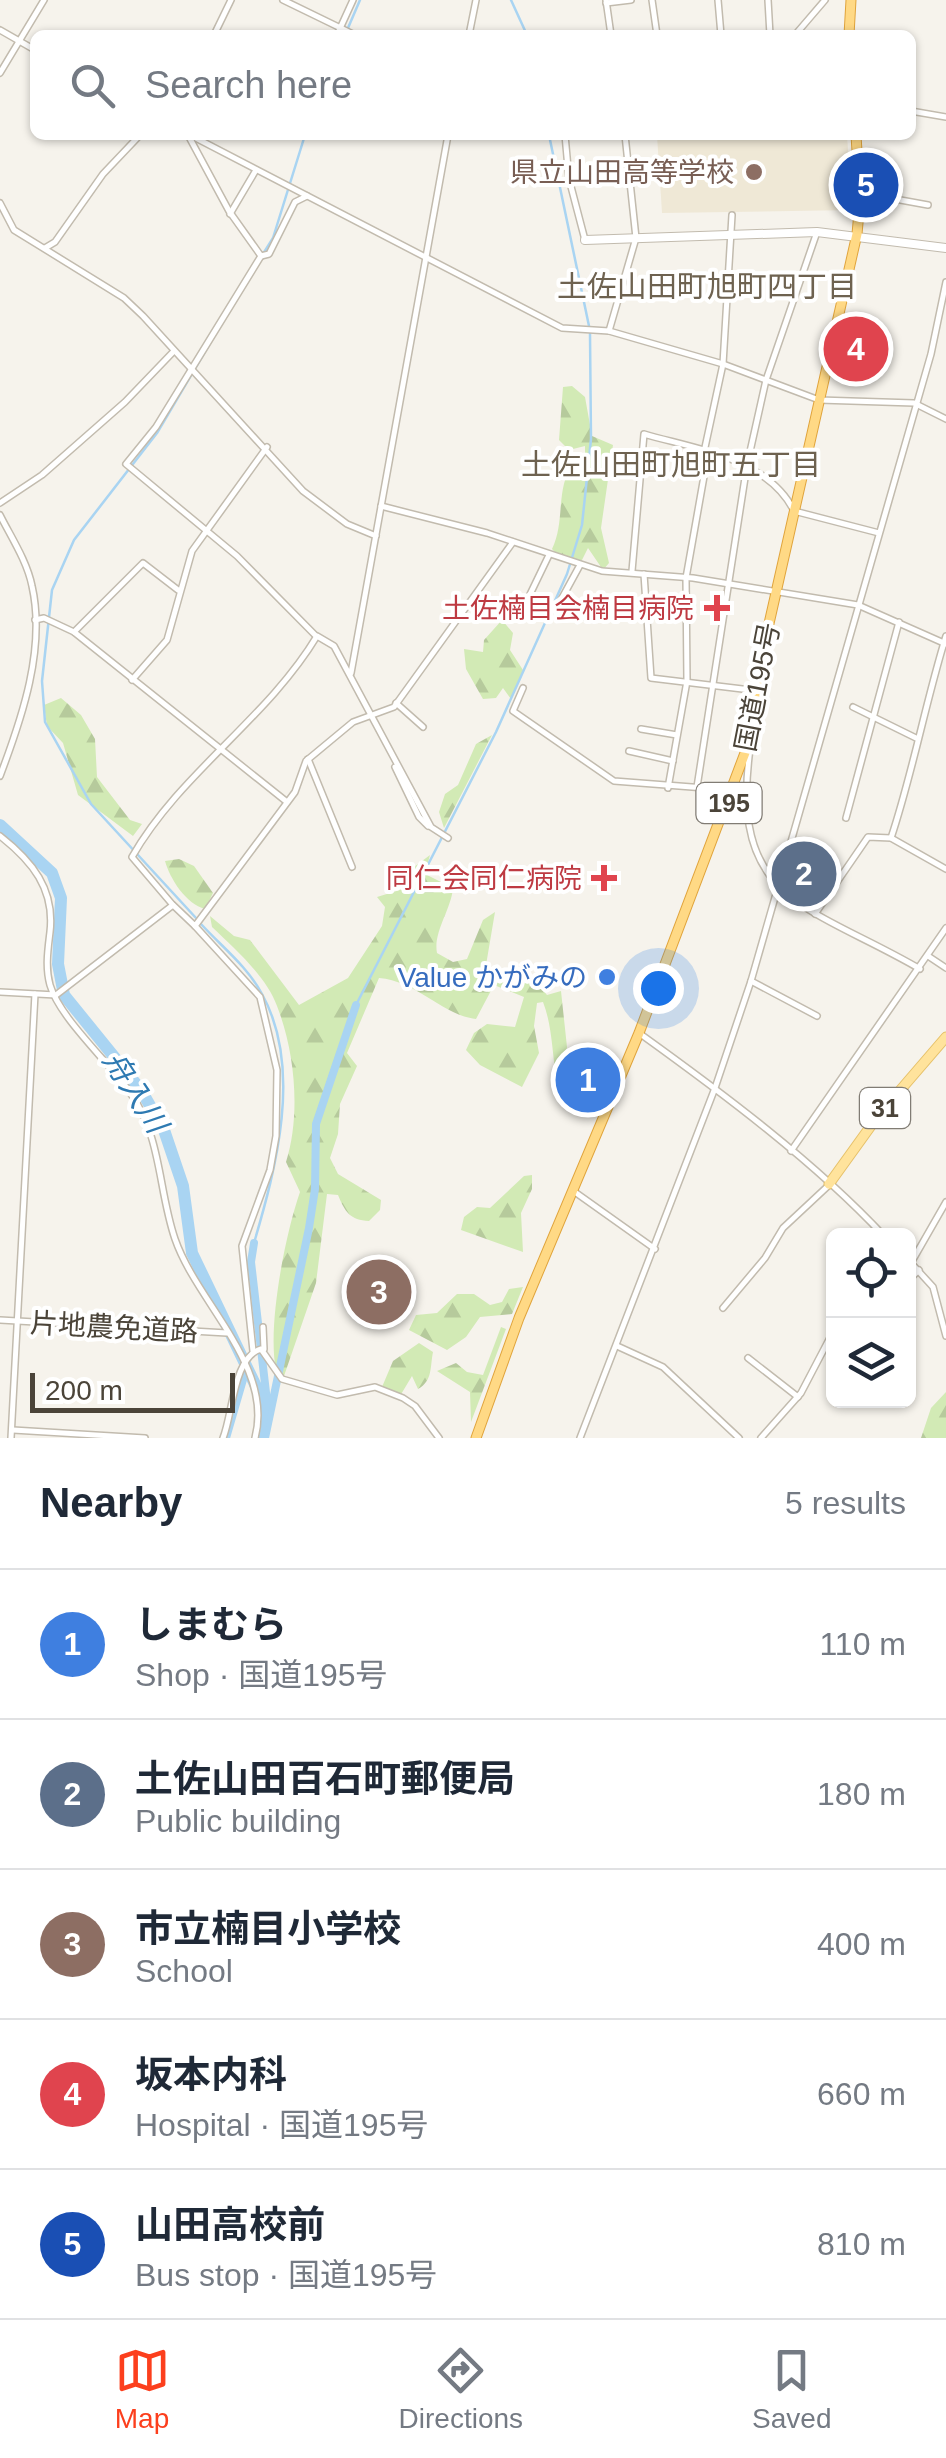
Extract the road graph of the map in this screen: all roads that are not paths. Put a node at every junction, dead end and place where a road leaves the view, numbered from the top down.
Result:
1 (44, 0) edge
2 (231, 0) edge
3 (284, 0) edge
4 (353, 0) edge
5 (476, 0) edge
6 (631, 0) edge
7 (652, 0) edge
8 (718, 0) edge
9 (768, 0) edge
10 (825, 0) edge
11 (850, 0) edge
12 (606, 1) edge
13 (0, 30) edge
14 (216, 30) edge
15 (336, 30) edge
16 (340, 30) edge
17 (470, 30) edge
18 (609, 30) edge
19 (656, 30) edge
20 (721, 30) edge
21 (770, 30) edge
22 (799, 30) edge
23 (849, 30) edge
24 (19, 41) junction
25 (30, 47) edge
26 (0, 73) edge
27 (916, 112) edge
28 (946, 117) edge
29 (135, 140) edge
30 (192, 140) edge
31 (199, 140) edge
32 (447, 140) edge
33 (565, 140) edge
34 (625, 140) edge
35 (856, 140) edge
36 (256, 170) junction
37 (860, 192) junction
38 (306, 196) junction
39 (0, 204) edge
40 (928, 204) dead end
41 (230, 214) junction
42 (732, 215) dead end
43 (817, 232) junction
44 (734, 234) junction
45 (857, 234) junction
46 (636, 238) junction
47 (585, 240) joint
48 (44, 248) junction
49 (946, 248) edge
50 (260, 256) junction
51 (425, 258) junction
52 (946, 282) edge
53 (608, 331) junction
54 (174, 351) junction
55 (724, 364) junction
56 (190, 367) junction
57 (766, 380) junction
58 (819, 400) junction
59 (914, 403) junction
60 (946, 419) edge
61 (267, 448) junction
62 (704, 452) junction
63 (747, 465) junction
64 (0, 502) edge
65 (381, 506) junction
66 (794, 511) junction
67 (0, 515) edge
68 (205, 531) junction
69 (878, 532) junction
70 (376, 536) junction
71 (513, 542) junction
72 (549, 554) junction
73 (578, 565) junction
74 (632, 571) junction
75 (644, 574) junction
76 (686, 578) junction
77 (728, 584) junction
78 (178, 590) junction
79 (777, 590) junction
80 (858, 605) junction
81 (522, 613) dead end
82 (34, 620) junction
83 (594, 620) dead end
84 (899, 622) junction
85 (74, 632) junction
86 (317, 636) junction
87 (945, 641) edge
88 (350, 676) junction
89 (132, 680) junction
90 (687, 681) junction
91 (714, 684) junction
92 (523, 688) dead end
93 (759, 690) junction
94 (396, 703) junction
95 (853, 707) dead end
96 (370, 713) junction
97 (872, 717) junction
98 (422, 727) dead end
99 (641, 728) dead end
100 (678, 735) junction
101 (752, 737) junction
102 (916, 738) junction
103 (221, 748) junction
104 (629, 751) dead end
105 (308, 759) junction
106 (673, 761) junction
107 (0, 776) edge
108 (668, 788) junction
109 (697, 788) junction
110 (734, 790) junction
111 (287, 802) junction
112 (846, 818) dead end
113 (0, 836) edge
114 (448, 838) dead end
115 (891, 838) junction
116 (946, 855) edge
117 (352, 867) dead end
118 (944, 868) edge
119 (778, 891) junction
120 (173, 905) junction
121 (815, 914) junction
122 (196, 924) junction
123 (946, 928) edge
124 (928, 956) junction
125 (946, 968) edge
126 (920, 969) junction
127 (751, 981) junction
128 (0, 992) edge
129 (35, 994) junction
130 (56, 994) junction
131 (817, 1016) dead end
132 (639, 1033) junction
133 (946, 1037) edge
134 (560, 1087) dead end
135 (715, 1088) junction
136 (608, 1104) junction
137 (790, 1152) junction
138 (829, 1184) junction
139 (572, 1190) junction
140 (946, 1202) edge
141 (876, 1228) edge
142 (655, 1249) junction
143 (916, 1252) edge
144 (918, 1270) edge
145 (723, 1308) dead end
146 (0, 1320) edge
147 (17, 1321) junction
148 (264, 1327) dead end
149 (228, 1334) junction
150 (946, 1336) edge
151 (826, 1345) edge
152 (617, 1346) junction
153 (258, 1350) junction
154 (748, 1358) dead end
155 (245, 1363) junction
156 (798, 1397) junction
157 (11, 1434) edge
158 (582, 1437) edge
159 (144, 1438) edge
160 (223, 1438) edge
161 (255, 1438) edge
162 (440, 1438) edge
163 (476, 1438) edge
164 (739, 1438) edge
165 (761, 1438) edge

1 - 24 street
2 - 14 street
3 - 15 street
4 - 16 street
5 - 17 street
6 - 12 street
7 - 19 street
8 - 20 street
9 - 21 street
10 - 22 street
11 - 23 highway
12 - 18 street
13 - 24 street
24 - 25 street
24 - 26 street
27 - 28 street
29 - 48 street
30 - 41 street
31 - 36 street
32 - 51 street
33 - 47 street
34 - 46 street
35 - 37 highway, 国道195号 / 195
36 - 38 street
36 - 41 street
37 - 40 street
37 - 45 highway, 国道195号 / 195
38 - 50 street
38 - 51 street
39 - 48 street
41 - 50 street
42 - 44 street
43 - 44 street
43 - 45 street
43 - 57 street
44 - 46 street
44 - 55 street
45 - 49 street
45 - 58 highway, 国道195号 / 195
46 - 47 street
46 - 53 street
48 - 54 street
50 - 56 street
51 - 53 street
51 - 65 street
52 - 59 street
53 - 55 street
54 - 56 street
54 - 64 street
55 - 57 street
55 - 62 street
56 - 61 street
56 - 68 street
57 - 58 street
57 - 63 street
58 - 59 street
58 - 66 highway, 国道195号 / 195
59 - 60 street
59 - 69 street
61 - 68 street
61 - 70 street
62 - 63 street
62 - 74 street
62 - 76 street
63 - 66 street
63 - 77 street
65 - 70 street
65 - 71 street
66 - 69 street
66 - 79 highway, 国道195号 / 195
67 - 82 street
68 - 78 street
68 - 86 street
69 - 80 street
70 - 88 street
71 - 72 street
71 - 94 street
72 - 73 street
72 - 81 street
73 - 74 street
73 - 83 street
74 - 75 street
75 - 76 street
75 - 90 street
76 - 77 street
76 - 90 street
77 - 79 street
77 - 91 street
78 - 85 street
78 - 89 street
79 - 80 street
79 - 93 highway, 国道195号 / 195
80 - 84 street
80 - 119 street
82 - 85 street
82 - 107 street
84 - 87 street
84 - 97 street
85 - 89 street
86 - 88 street
86 - 103 street
87 - 102 street
88 - 96 street
89 - 103 street
90 - 91 street
90 - 100 street
91 - 93 street
91 - 109 street
92 - 108 street
93 - 101 highway, 国道195号 / 195
94 - 96 street
94 - 98 street
95 - 97 street
96 - 105 street
96 - 114 street
97 - 102 street
97 - 112 street
99 - 100 street
100 - 106 street
101 - 110 highway, 国道195号 / 195
101 - 119 street
102 - 115 street
103 - 111 street
103 - 120 street
104 - 106 street
105 - 111 street
105 - 117 street
106 - 108 street
108 - 109 street
109 - 110 street
110 - 132 highway, 国道195号 / 195
111 - 122 street
113 - 130 street
115 - 118 street
115 - 121 street
116 - 118 street
119 - 121 street
119 - 127 street
120 - 122 street
120 - 130 street
121 - 126 street
122 - 153 street
123 - 124 street
124 - 125 street
124 - 126 street
126 - 137 street
127 - 131 street
127 - 135 street
128 - 129 street
129 - 130 street
129 - 147 street
130 - 149 street
132 - 135 street
132 - 136 highway, 国道195号 / 195
133 - 138 main road, 31
134 - 136 street
135 - 137 street
135 - 142 street
136 - 139 highway, 国道195号 / 195
137 - 138 street
138 - 141 street
138 - 145 street
139 - 142 street
139 - 163 highway, 国道195号 / 195
140 - 143 street
142 - 152 street
144 - 150 street
146 - 147 street, 片地農免道路
147 - 149 street, 片地農免道路
147 - 157 street
148 - 153 street
149 - 155 street
151 - 156 street
152 - 158 street
152 - 164 street
153 - 155 street
153 - 162 street
154 - 156 street
155 - 160 street
155 - 161 street
156 - 165 street
157 - 159 street

